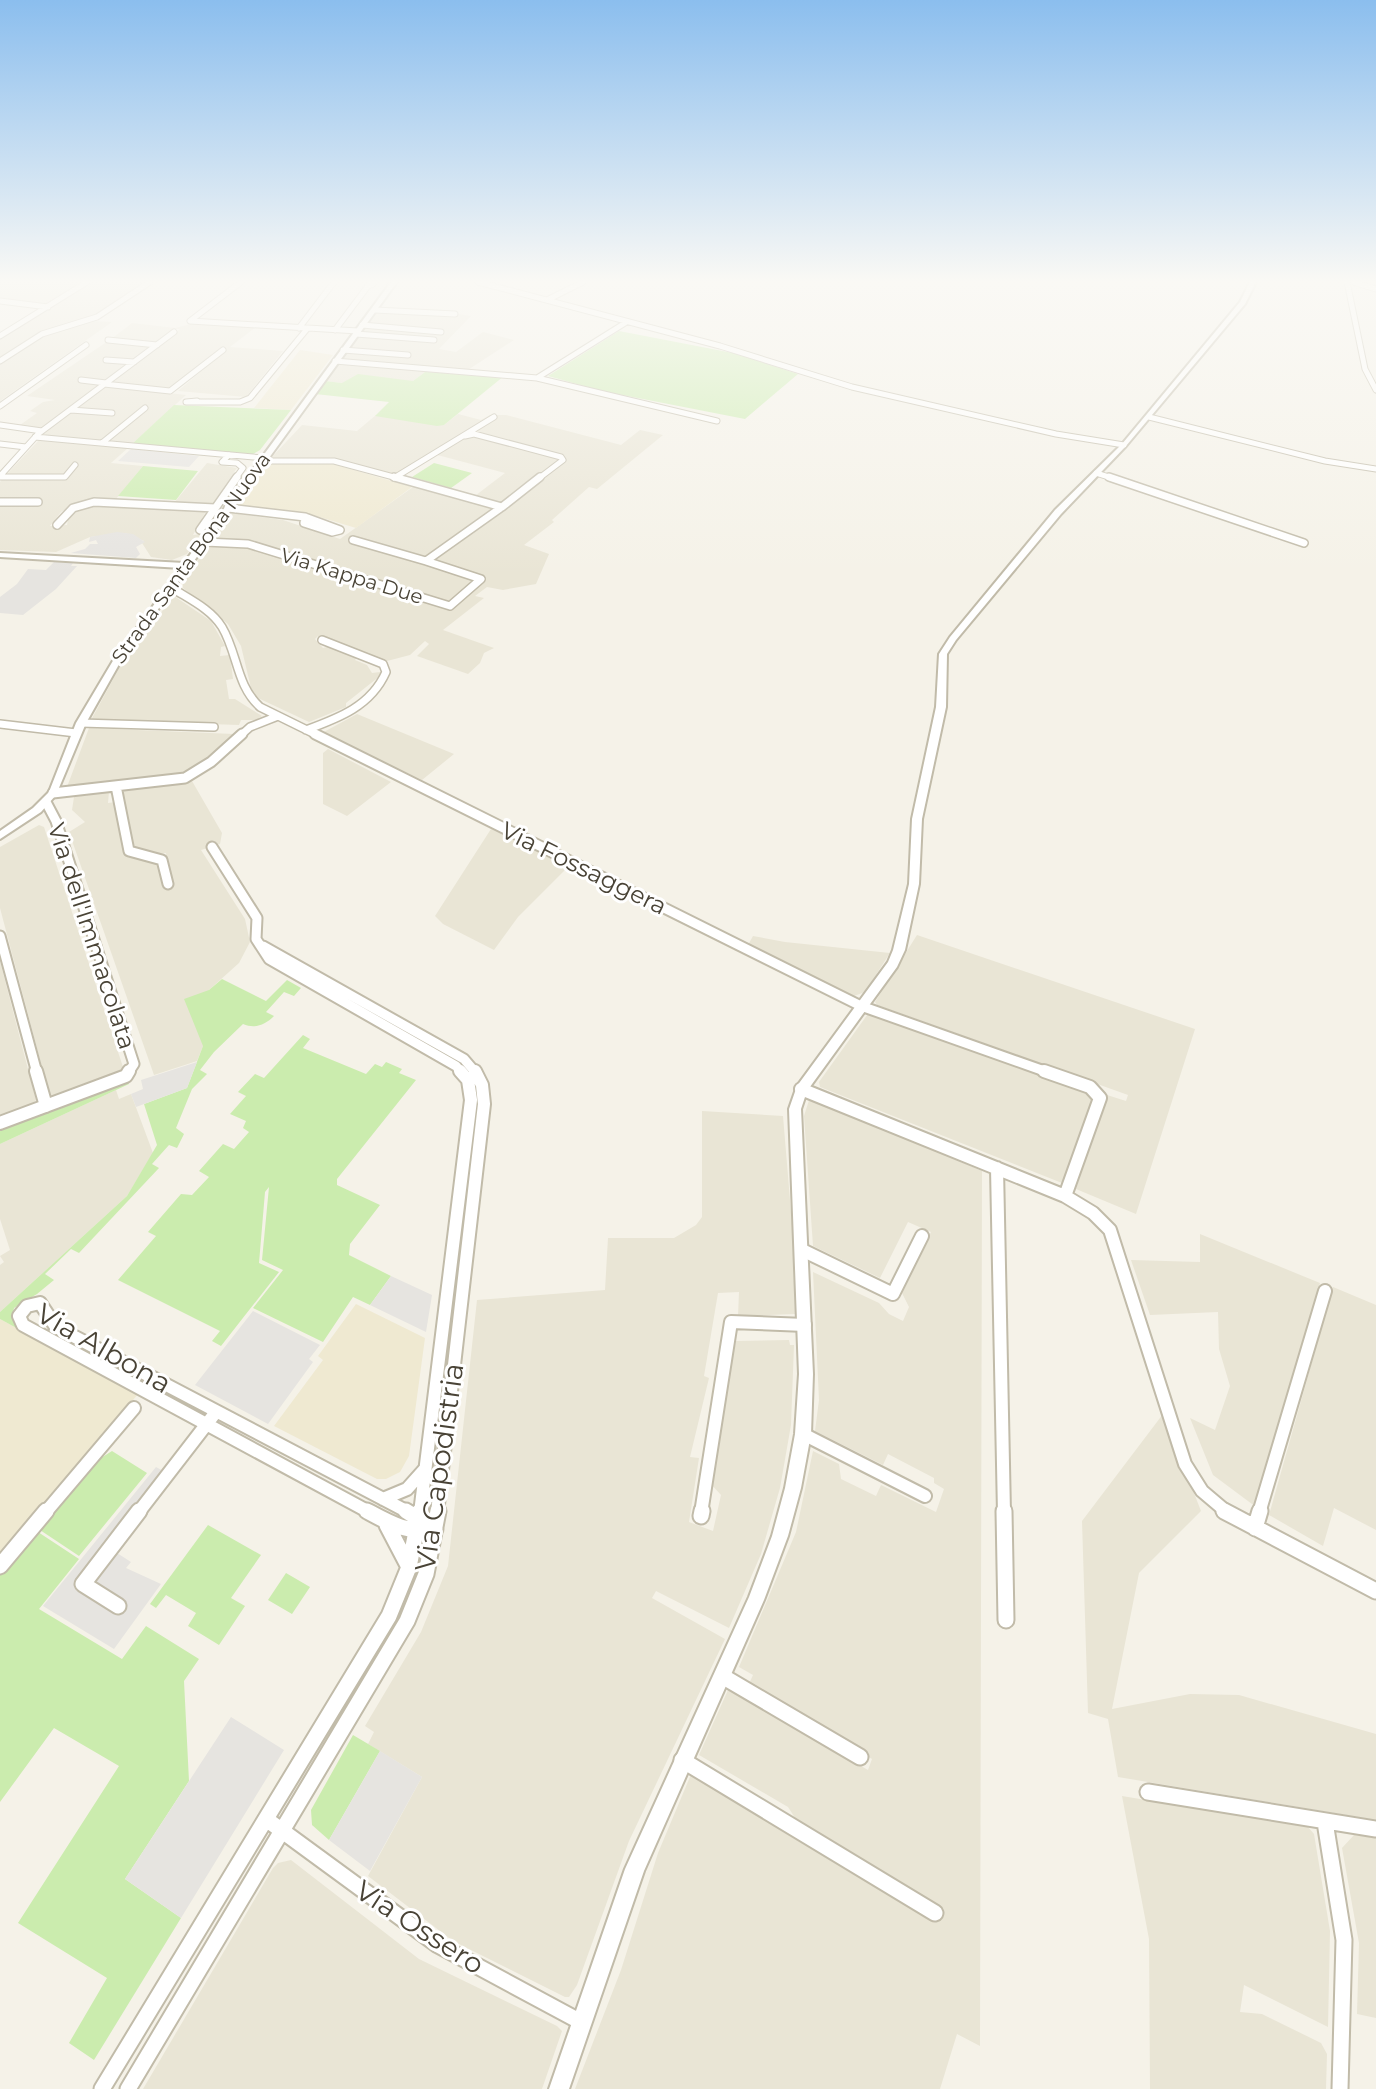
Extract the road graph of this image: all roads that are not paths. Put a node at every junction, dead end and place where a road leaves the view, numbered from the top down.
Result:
1 (37, 379) edge
2 (111, 379) edge
3 (185, 379) edge
4 (265, 379) edge
5 (321, 379) edge
6 (543, 379) edge
7 (828, 379) edge
8 (1180, 379) edge
9 (81, 380) dead end
10 (31, 384) junction
11 (105, 384) junction
12 (197, 401) dead end
13 (0, 406) edge
14 (145, 408) dead end
15 (71, 410) junction
16 (0, 412) edge
17 (112, 413) dead end
18 (494, 417) dead end
19 (1149, 417) junction
20 (717, 421) dead end
21 (0, 425) edge
22 (42, 431) junction
23 (465, 436) junction
24 (35, 437) junction
25 (102, 443) junction
26 (0, 444) edge
27 (1124, 445) junction
28 (26, 447) junction
29 (229, 455) junction
30 (262, 460) junction
31 (75, 465) dead end
32 (1376, 469) edge
33 (1096, 473) junction
34 (0, 476) edge
35 (394, 478) junction
36 (0, 502) edge
37 (38, 502) dead end
38 (502, 507) junction
39 (215, 508) junction
40 (228, 508) junction
41 (305, 517) junction
42 (57, 525) dead end
43 (200, 530) dead end
44 (353, 540) dead end
45 (205, 542) junction
46 (1304, 543) dead end
47 (197, 553) junction
48 (0, 555) edge
49 (108, 559) junction
50 (426, 561) junction
51 (166, 564) junction
52 (137, 565) junction
53 (187, 568) junction
54 (179, 578) junction
55 (172, 588) junction
56 (322, 640) dead end
57 (278, 716) junction
58 (81, 723) junction
59 (0, 724) edge
60 (214, 727) dead end
61 (306, 730) junction
62 (76, 733) junction
63 (116, 786) junction
64 (50, 798) junction
65 (0, 836) edge
66 (212, 847) dead end
67 (168, 884) dead end
68 (0, 936) edge
69 (257, 943) junction
70 (861, 1006) junction
71 (801, 1089) junction
72 (46, 1106) junction
73 (0, 1123) edge
74 (997, 1168) junction
75 (1065, 1196) junction
76 (922, 1236) dead end
77 (802, 1250) junction
78 (1325, 1291) dead end
79 (805, 1325) junction
80 (134, 1408) dead end
81 (216, 1412) junction
82 (207, 1424) junction
83 (803, 1434) junction
84 (425, 1468) junction
85 (925, 1496) dead end
86 (383, 1499) junction
87 (701, 1516) dead end
88 (384, 1520) junction
89 (418, 1525) junction
90 (1255, 1528) junction
91 (435, 1529) junction
92 (0, 1566) edge
93 (409, 1567) junction
94 (1376, 1591) edge
95 (118, 1606) dead end
96 (1006, 1620) dead end
97 (722, 1676) junction
98 (860, 1757) dead end
99 (682, 1760) junction
100 (1148, 1792) dead end
101 (266, 1819) junction
102 (1325, 1822) junction
103 (1376, 1829) edge
104 (282, 1831) junction
105 (935, 1913) dead end
106 (581, 2022) junction
107 (102, 2089) edge
108 (128, 2089) edge
109 (559, 2089) edge
110 (1340, 2089) edge

1 - 10 street
2 - 11 street
3 - 11 street
4 - 12 street
5 - 30 street, Strada Santa Bona Nuova
6 - 20 street
7 - 27 street
8 - 19 street
9 - 11 street
10 - 13 street
10 - 16 street
11 - 15 street
14 - 25 street
15 - 17 street
15 - 22 street
18 - 23 street
19 - 27 street
19 - 32 street
21 - 22 street
22 - 24 street
23 - 35 street
23 - 38 street
24 - 25 street
24 - 28 street
25 - 29 street
26 - 28 street
27 - 33 street
28 - 34 street
29 - 30 street
29 - 39 street
30 - 35 street
30 - 40 street, Strada Santa Bona Nuova
31 - 34 street
33 - 46 street
33 - 70 street
35 - 38 street
36 - 37 street
38 - 50 street
39 - 42 street
39 - 43 street
40 - 41 street
40 - 45 street, Strada Santa Bona Nuova
41 - 41 street
44 - 50 street
45 - 47 street, Strada Santa Bona Nuova
45 - 50 street, Via Kappa Due
47 - 51 street
47 - 53 street, Strada Santa Bona Nuova
48 - 49 street
49 - 51 street
49 - 52 street
51 - 53 street
52 - 53 street
52 - 54 street
53 - 54 street, Strada Santa Bona Nuova
54 - 55 street, Strada Santa Bona Nuova
55 - 57 street, Via Fossaggera
55 - 58 street, Strada Santa Bona Nuova
56 - 61 street
57 - 61 street, Via Fossaggera
57 - 63 street
58 - 60 street
58 - 62 street, Strada Santa Bona Nuova
59 - 62 street
61 - 70 street, Via Fossaggera
62 - 64 street, Strada Santa Bona Nuova
63 - 64 street
63 - 67 street
64 - 65 street
64 - 72 street, Via dell'Immacolata
66 - 69 street
68 - 72 street
69 - 84 street, Via Capodistria
69 - 91 street, Via Capodistria
70 - 71 street
70 - 75 street, Via Fossaggera
71 - 74 street
71 - 77 street
72 - 73 street, Via dell'Immacolata
74 - 75 street
74 - 96 street
75 - 90 street
76 - 77 street
77 - 79 street
78 - 90 street
79 - 83 street
79 - 87 street
80 - 92 street
81 - 82 street
81 - 82 street, Via Albona
81 - 86 street, Via Albona
82 - 88 street, Via Albona
82 - 95 street
83 - 85 street
83 - 97 street
84 - 86 street
84 - 89 street, Via Capodistria
86 - 89 street, Via Albona
88 - 89 street, Via Albona
88 - 93 street
89 - 91 street, Via Albona
89 - 93 street, Via Capodistria
90 - 94 street
91 - 104 street, Via Capodistria
93 - 101 street, Via Capodistria
97 - 98 street
97 - 99 street
99 - 105 street
99 - 106 street
100 - 102 street
101 - 104 street, Via Ossero
101 - 107 street, Via Capodistria
102 - 103 street
102 - 110 street
104 - 106 street, Via Ossero
104 - 108 street, Via Capodistria
106 - 109 street

